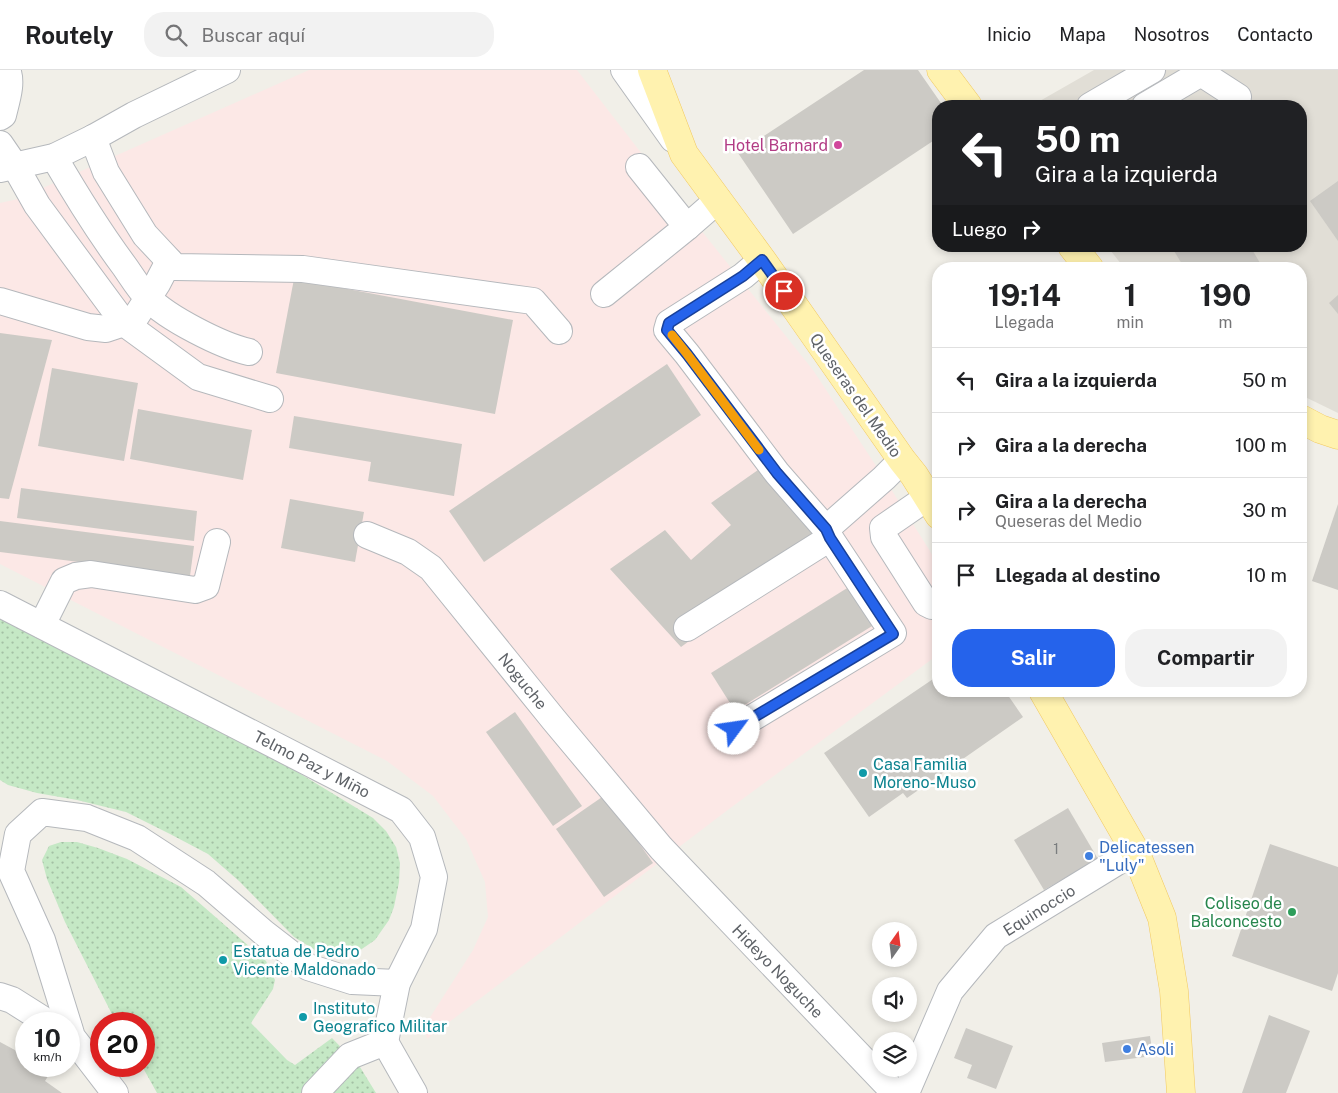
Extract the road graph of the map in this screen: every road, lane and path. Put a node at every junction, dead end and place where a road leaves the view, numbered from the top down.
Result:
1 (6, 70) edge
2 (227, 70) edge
3 (624, 70) edge
4 (652, 70) edge
5 (941, 70) edge
6 (1152, 70) edge
7 (1200, 71) edge
8 (1238, 97) dead end
9 (964, 100) edge
10 (1100, 100) edge
11 (1154, 100) edge
12 (0, 117) edge
13 (93, 138) junction
14 (0, 144) edge
15 (684, 154) junction
16 (54, 157) junction
17 (639, 167) dead end
18 (7, 168) edge
19 (718, 200) junction
20 (687, 227) junction
21 (1077, 252) edge
22 (762, 260) junction
23 (169, 261) junction
24 (1085, 262) edge
25 (604, 294) dead end
26 (148, 298) junction
27 (0, 301) edge
28 (124, 324) junction
29 (559, 330) dead end
30 (249, 352) dead end
31 (270, 399) dead end
32 (924, 487) edge
33 (828, 533) junction
34 (367, 536) dead end
35 (217, 542) dead end
36 (0, 604) edge
37 (932, 606) edge
38 (42, 625) junction
39 (687, 628) dead end
40 (1047, 697) edge
41 (734, 729) dead end
42 (661, 848) joint
43 (1135, 851) junction
44 (397, 983) junction
45 (0, 996) edge
46 (31, 1012) edge
47 (63, 1012) edge
48 (384, 1042) junction
49 (80, 1046) edge
50 (116, 1093) edge
51 (315, 1093) edge
52 (414, 1093) edge
53 (895, 1093) edge
54 (906, 1093) edge
55 (1181, 1093) edge

1 - 12 street
2 - 13 street
3 - 15 street
4 - 15 main road, Queseras del Medio
5 - 9 main road
6 - 10 street
7 - 8 street
7 - 11 street
13 - 16 street
13 - 23 street
14 - 18 street
15 - 19 main road, Queseras del Medio
16 - 18 street
16 - 26 street
17 - 20 street
18 - 28 street
19 - 20 street
19 - 22 main road, Queseras del Medio
20 - 25 street
21 - 24 main road
22 - 32 main road, Queseras del Medio
22 - 33 street
23 - 26 street
23 - 29 street
26 - 28 street
26 - 30 street
27 - 28 street
28 - 31 street
32 - 33 street
32 - 37 street
33 - 39 street
33 - 41 street
34 - 42 street, Noguche
35 - 38 street
36 - 38 street, Telmo Paz y Miño
38 - 44 street, Telmo Paz y Miño
40 - 43 main road
42 - 53 street, Hideyo Noguche
43 - 54 street, Equinoccio
43 - 55 main road
44 - 47 street
44 - 48 street, Telmo Paz y Miño
45 - 46 street
48 - 51 street
48 - 52 street
49 - 50 street

